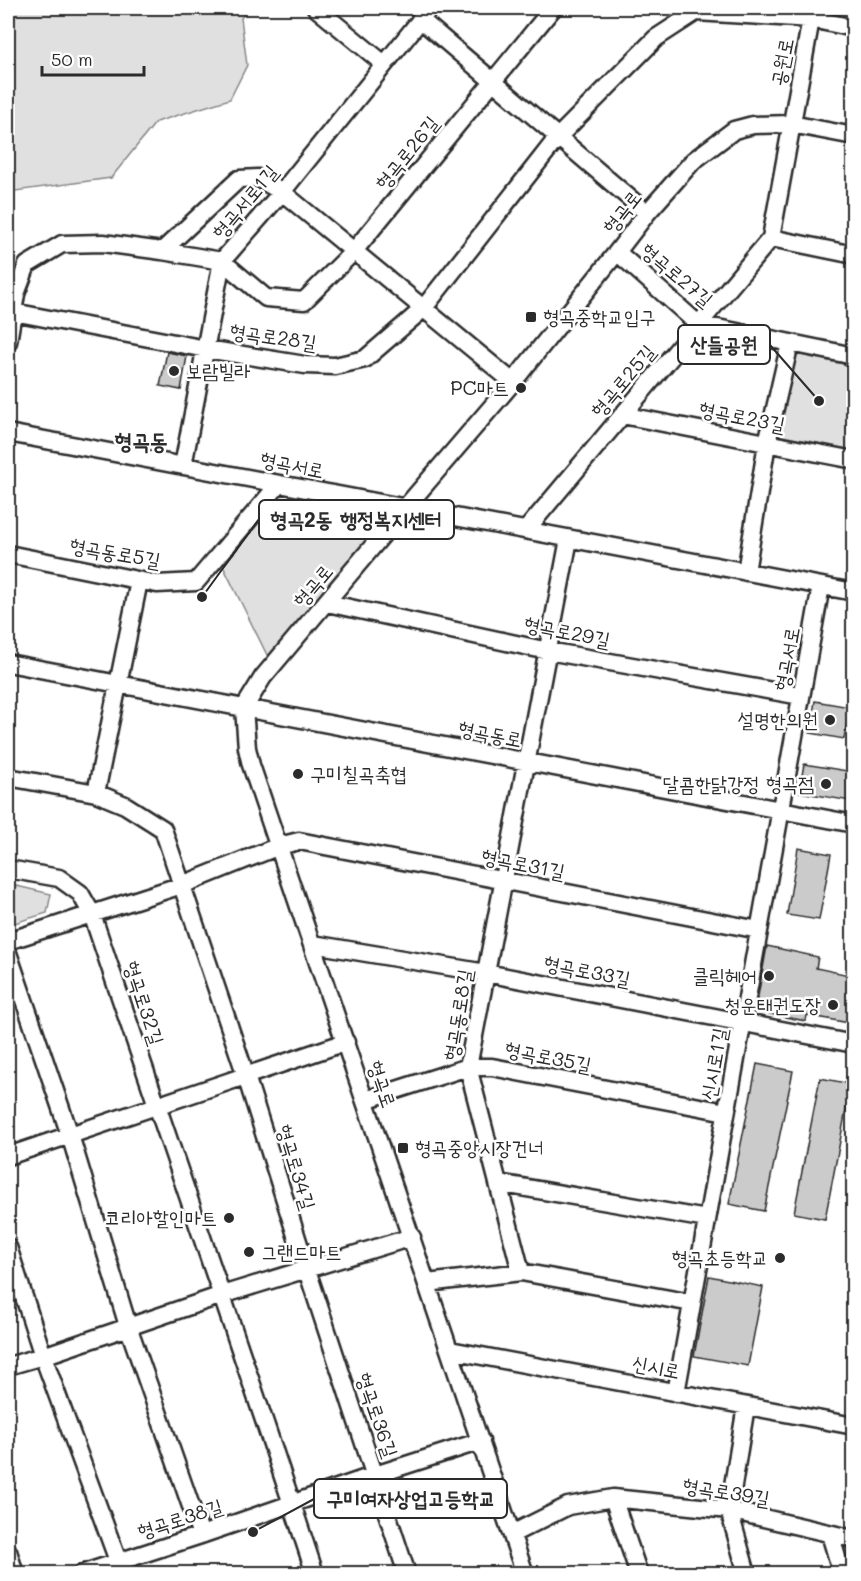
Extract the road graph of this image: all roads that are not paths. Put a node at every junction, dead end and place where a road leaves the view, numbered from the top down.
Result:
1 (316, 8) edge
2 (553, 8) edge
3 (694, 10) edge
4 (425, 13) edge
5 (812, 13) edge
6 (854, 28) edge
7 (384, 64) junction
8 (492, 81) junction
9 (791, 124) junction
10 (854, 136) edge
11 (558, 137) junction
12 (282, 192) junction
13 (646, 213) junction
14 (771, 238) junction
15 (162, 251) junction
16 (354, 251) junction
17 (617, 252) junction
18 (854, 255) edge
19 (222, 261) junction
20 (423, 309) junction
21 (10, 311) edge
22 (698, 324) junction
23 (8, 342) edge
24 (790, 343) junction
25 (206, 349) junction
26 (854, 356) edge
27 (513, 382) junction
28 (622, 415) junction
29 (8, 433) edge
30 (767, 443) junction
31 (854, 460) edge
32 (183, 466) junction
33 (279, 484) junction
34 (405, 508) junction
35 (526, 530) junction
36 (569, 539) junction
37 (8, 554) edge
38 (746, 572) junction
39 (139, 581) junction
40 (821, 586) junction
41 (854, 592) edge
42 (327, 603) junction
43 (548, 651) junction
44 (8, 663) edge
45 (119, 683) junction
46 (801, 696) junction
47 (244, 708) junction
48 (527, 762) junction
49 (8, 777) edge
50 (96, 793) junction
51 (781, 810) junction
52 (854, 824) edge
53 (279, 846) junction
54 (8, 869) edge
55 (504, 882) junction
56 (182, 885) junction
57 (92, 914) junction
58 (759, 930) junction
59 (8, 941) edge
60 (312, 944) junction
61 (8, 953) edge
62 (486, 973) junction
63 (742, 1023) junction
64 (346, 1042) junction
65 (854, 1044) edge
66 (468, 1067) junction
67 (246, 1076) junction
68 (365, 1100) junction
69 (156, 1106) junction
70 (726, 1112) junction
71 (70, 1135) junction
72 (8, 1156) edge
73 (498, 1183) junction
74 (707, 1219) junction
75 (411, 1237) junction
76 (8, 1247) edge
77 (307, 1270) junction
78 (521, 1272) junction
79 (427, 1283) junction
80 (222, 1295) junction
81 (692, 1303) junction
82 (128, 1326) junction
83 (450, 1350) junction
84 (43, 1356) junction
85 (8, 1366) edge
86 (676, 1393) junction
87 (746, 1406) junction
88 (854, 1426) edge
89 (481, 1442) junction
90 (375, 1475) junction
91 (613, 1498) junction
92 (292, 1504) junction
93 (729, 1510) junction
94 (512, 1534) junction
95 (830, 1534) junction
96 (201, 1535) junction
97 (854, 1539) edge
98 (8, 1551) edge
99 (118, 1561) junction
100 (15, 1574) edge
101 (81, 1574) edge
102 (315, 1574) edge
103 (407, 1574) edge
104 (525, 1574) edge
105 (639, 1574) edge
106 (747, 1574) edge
107 (842, 1574) edge

1 - 7 street
2 - 8 street, 형곡로26길
3 - 5 street
3 - 11 street
4 - 7 street, 형곡서로1길
4 - 8 street
5 - 6 street
5 - 9 street, 공원로
7 - 12 street, 형곡서로1길
8 - 11 street
8 - 16 street, 형곡로26길
9 - 10 street, 형곡로
9 - 13 street, 형곡로
9 - 14 street
11 - 13 street
11 - 20 street
12 - 15 street
12 - 16 street
12 - 19 street, 형곡서로1길
13 - 17 street, 형곡로
14 - 18 street
14 - 22 street, 형곡로25길
15 - 19 street
15 - 21 street
16 - 19 street, 형곡로28길
16 - 20 street
17 - 22 street, 형곡로27길
17 - 27 street, 형곡로
19 - 25 street, 형곡서로1길
20 - 25 street, 형곡로28길
20 - 27 street
21 - 23 street
21 - 25 street
22 - 24 street, 형곡로27길
22 - 28 street, 형곡로25길
24 - 26 street, 형곡로27길
24 - 30 street
25 - 32 street, 형곡서로1길
27 - 34 street, 형곡로
28 - 30 street, 형곡로23길
28 - 35 street, 형곡로25길
29 - 32 street, 형곡서로
30 - 31 street, 형곡로23길
30 - 38 street
32 - 33 street, 형곡서로
33 - 34 street, 형곡서로
33 - 39 street, 형곡동로5길
34 - 35 street, 형곡서로
34 - 42 street, 형곡로
35 - 36 street, 형곡서로
36 - 38 street, 형곡서로
36 - 43 street
37 - 39 street, 형곡동로5길
38 - 40 street, 형곡서로
39 - 45 street
40 - 41 street, 형곡서로
40 - 46 street, 형곡서로
42 - 43 street, 형곡로29길
42 - 47 street, 형곡로
43 - 46 street, 형곡로29길
43 - 48 street
44 - 45 street, 형곡동로
45 - 47 street, 형곡동로
45 - 50 street
46 - 51 street, 형곡서로
47 - 48 street, 형곡동로
47 - 53 street, 형곡로
48 - 51 street, 형곡동로
48 - 55 street, 형곡동로8길
49 - 50 street
50 - 56 street
51 - 52 street, 형곡동로
51 - 58 street, 신시로1길
53 - 55 street, 형곡로31길
53 - 56 street
53 - 60 street, 형곡로
54 - 57 street, 형곡로32길
55 - 58 street, 형곡로31길
55 - 62 street, 형곡동로8길
56 - 57 street
56 - 67 street
57 - 59 street
57 - 69 street, 형곡로32길
58 - 63 street, 신시로1길
60 - 62 street, 형곡로33길
60 - 64 street, 형곡로
61 - 71 street
62 - 63 street, 형곡로33길
62 - 66 street, 형곡동로8길
63 - 65 street, 형곡로33길
63 - 70 street, 신시로1길
64 - 67 street
64 - 68 street, 형곡로
66 - 68 street, 형곡로35길
66 - 70 street, 형곡로35길
66 - 73 street, 형곡동로8길
67 - 69 street
67 - 77 street, 형곡로34길
68 - 75 street, 형곡로
69 - 71 street
69 - 80 street
70 - 74 street, 신시로1길
71 - 72 street
71 - 82 street
73 - 74 street
73 - 78 street, 형곡동로8길
74 - 81 street, 신시로1길
75 - 77 street
75 - 79 street, 형곡로
76 - 84 street
77 - 80 street
77 - 90 street, 형곡로36길
78 - 79 street
78 - 81 street
79 - 83 street, 형곡로
80 - 82 street
80 - 92 street
81 - 86 street, 신시로1길
82 - 84 street
82 - 96 street
83 - 86 street, 신시로
83 - 89 street, 형곡로
84 - 85 street
84 - 99 street
86 - 87 street, 신시로
87 - 88 street, 신시로
87 - 93 street
89 - 90 street, 형곡로38길
89 - 94 street, 형곡로
90 - 92 street, 형곡로38길
90 - 103 street, 형곡로36길
91 - 93 street, 형곡로39길
91 - 94 street, 형곡로39길
91 - 105 street
92 - 96 street, 형곡로38길
92 - 102 street
93 - 95 street, 형곡로39길
93 - 106 street
94 - 104 street, 형곡로
95 - 97 street, 형곡로39길
95 - 107 street
96 - 99 street, 형곡로38길
98 - 100 street
99 - 101 street, 형곡로38길

